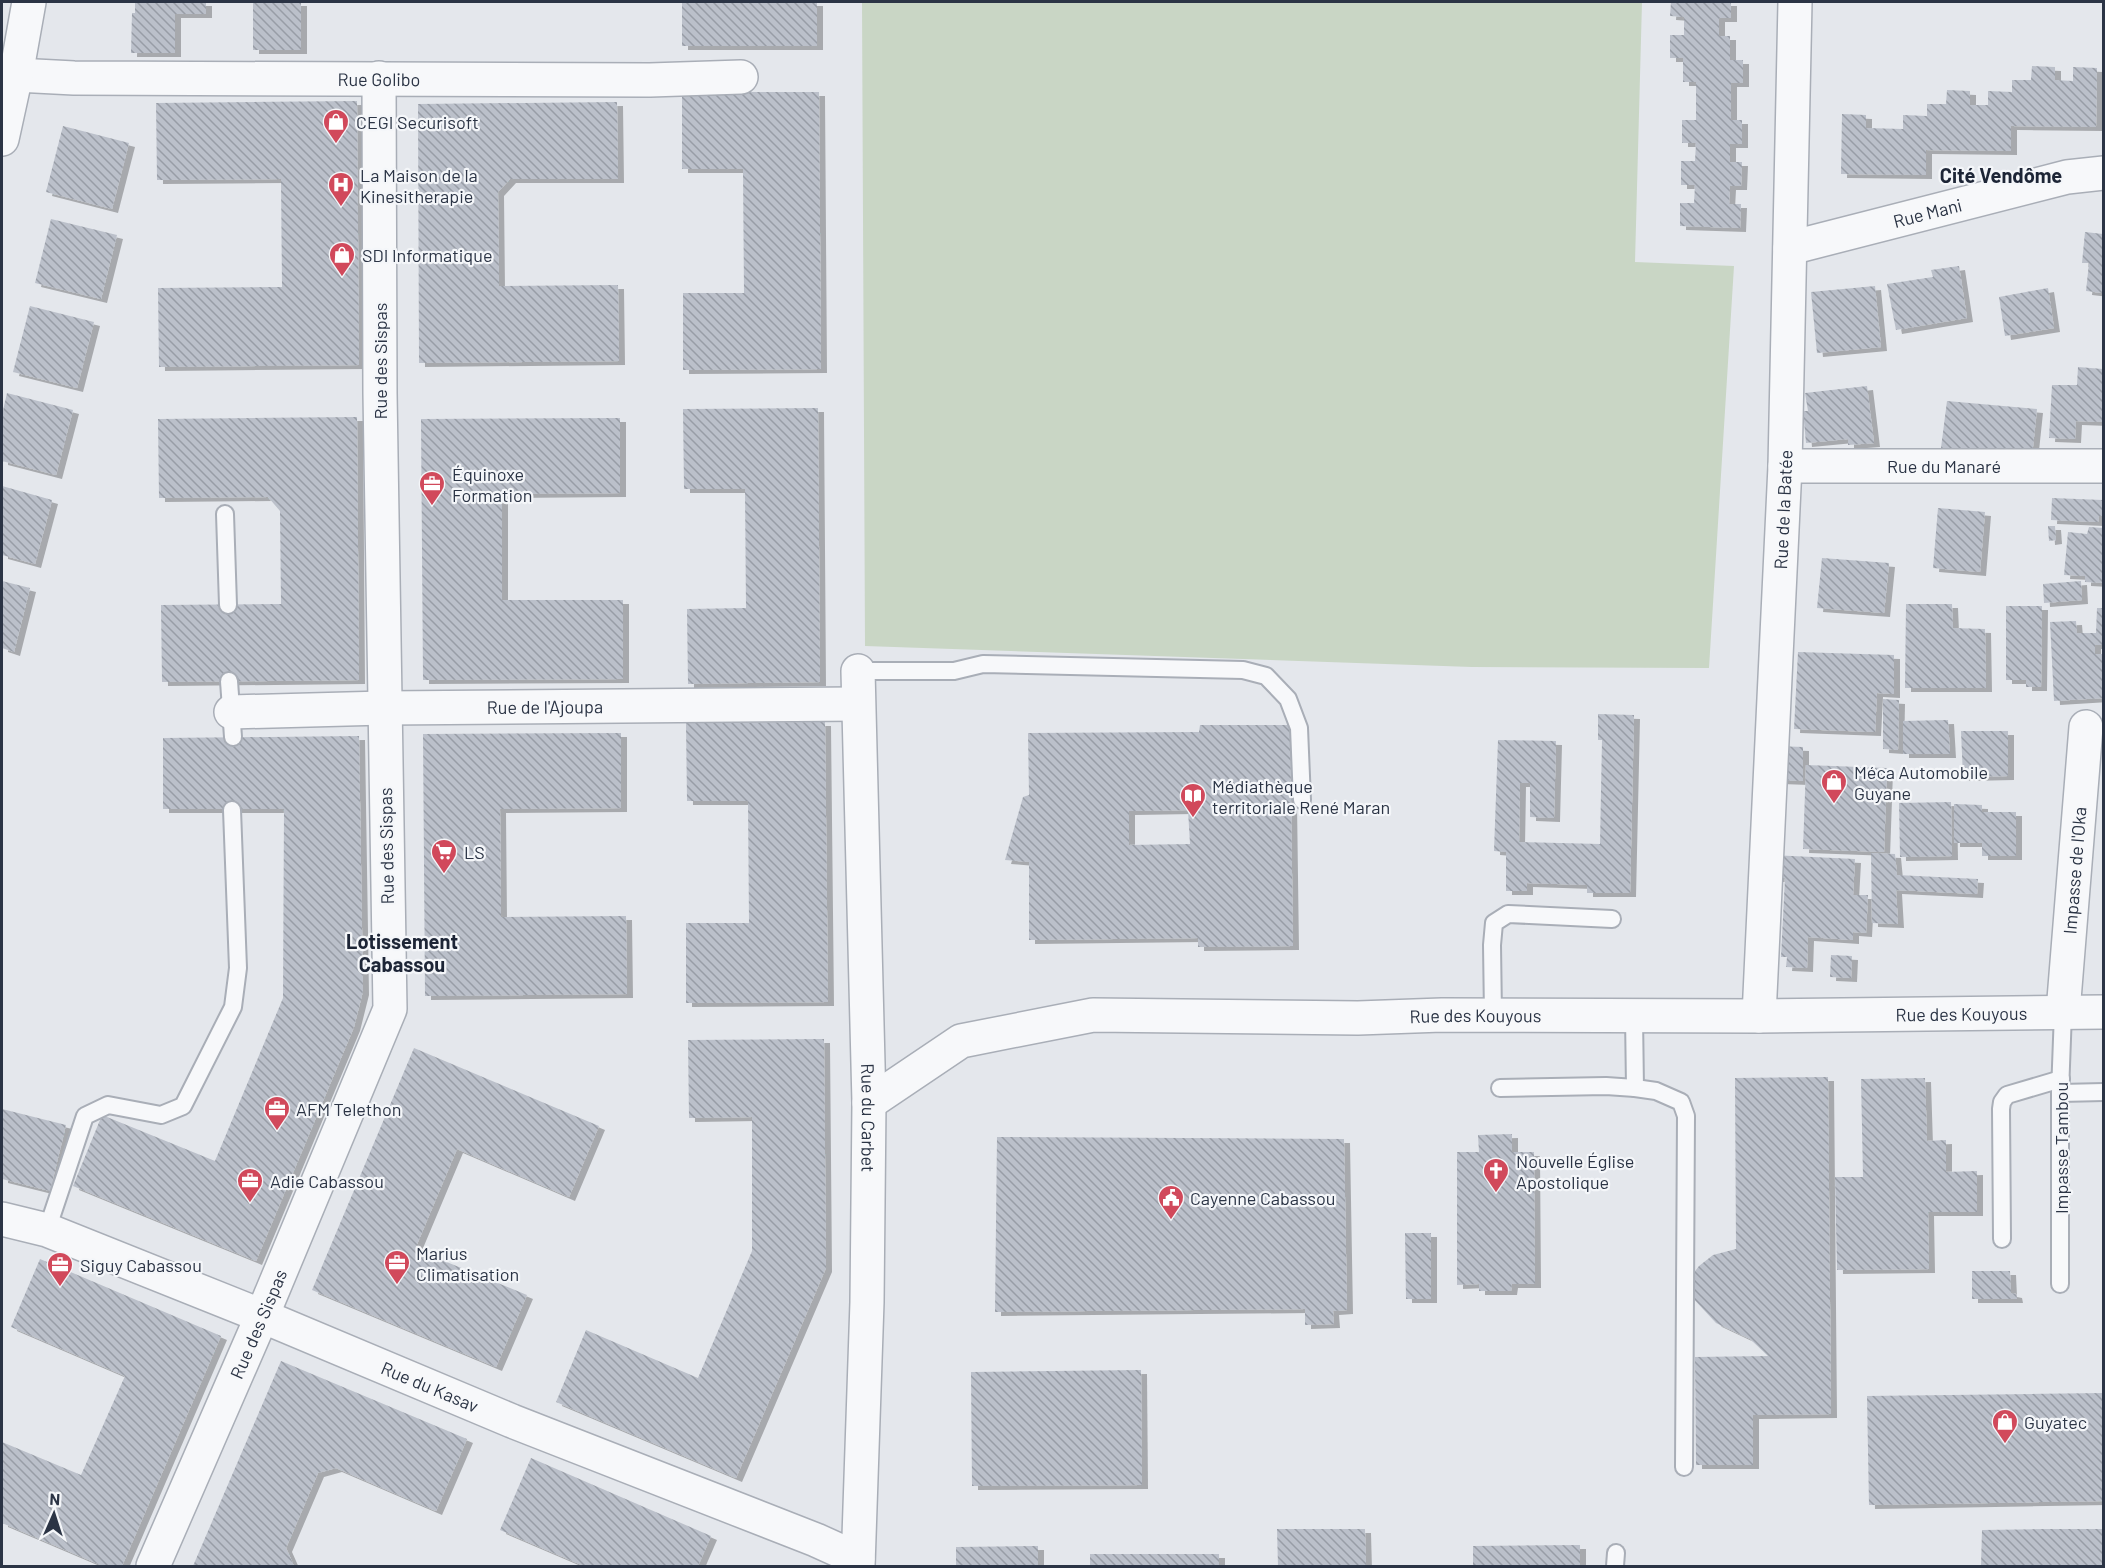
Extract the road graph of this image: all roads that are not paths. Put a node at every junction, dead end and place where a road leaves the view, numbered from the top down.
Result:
1 (29, 2) edge
2 (1795, 2) edge
3 (16, 75) junction
4 (741, 77) dead end
5 (379, 78) junction
6 (2, 139) edge
7 (2103, 173) edge
8 (1790, 248) junction
9 (1785, 466) junction
10 (2103, 466) edge
11 (225, 514) dead end
12 (228, 604) dead end
13 (858, 670) joint
14 (858, 704) junction
15 (384, 708) junction
16 (231, 710) dead end
17 (2086, 727) dead end
18 (1302, 800) dead end
19 (232, 810) dead end
20 (1612, 919) dead end
21 (2063, 1012) junction
22 (2103, 1012) edge
23 (1493, 1015) junction
24 (1634, 1016) junction
25 (1759, 1016) junction
26 (2061, 1086) junction
27 (1500, 1088) dead end
28 (1635, 1088) junction
29 (2103, 1092) edge
30 (869, 1103) junction
31 (2, 1219) edge
32 (47, 1230) junction
33 (2002, 1239) dead end
34 (2060, 1284) dead end
35 (262, 1316) junction
36 (1684, 1467) dead end
37 (858, 1563) edge
38 (153, 1566) edge

1 - 3 street
2 - 8 street, Rue de la Batée
3 - 5 street, Rue Golibo
3 - 6 street
4 - 5 street, Rue Golibo
5 - 15 street, Rue des Sispas
7 - 8 street, Rue Mani
8 - 9 street, Rue de la Batée
9 - 10 street, Rue du Manaré
9 - 25 street, Rue de la Batée
11 - 12 lane
13 - 14 street, Rue du Carbet
13 - 18 lane
14 - 15 street, Rue de l'Ajoupa
14 - 30 street, Rue du Carbet
15 - 16 street, Rue de l'Ajoupa
15 - 35 street, Rue des Sispas
17 - 21 street, Impasse de l'Oka
19 - 32 lane
20 - 23 lane
21 - 22 street, Rue des Kouyous
21 - 25 street, Rue des Kouyous
21 - 26 lane, Impasse Tambou
23 - 24 street, Rue des Kouyous
23 - 30 street, Rue des Kouyous
24 - 25 street, Rue des Kouyous
24 - 28 lane
26 - 29 lane
26 - 33 lane
26 - 34 lane, Impasse Tambou
27 - 28 lane
28 - 36 lane
30 - 37 street, Rue du Carbet
31 - 32 street, Rue du Kasav
32 - 35 street, Rue du Kasav
35 - 37 street, Rue du Kasav
35 - 38 street, Rue des Sispas

